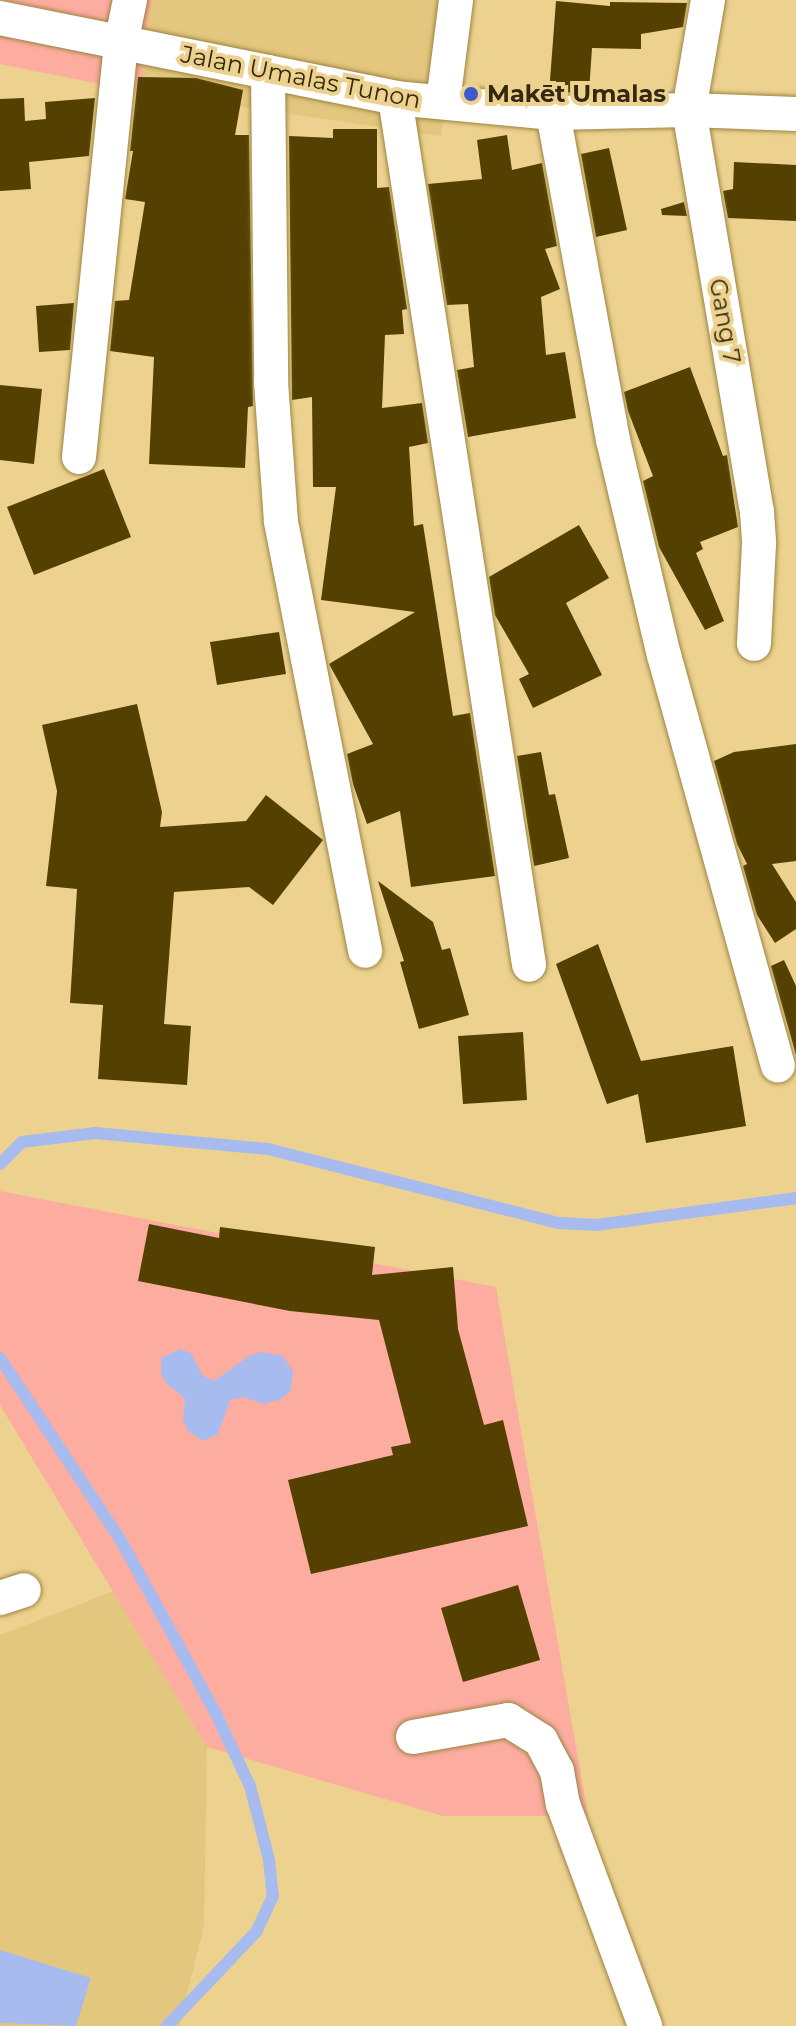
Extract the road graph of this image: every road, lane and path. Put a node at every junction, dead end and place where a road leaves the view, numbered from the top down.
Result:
1 (130, 0) edge
2 (456, 0) edge
3 (708, 0) edge
4 (0, 18) edge
5 (121, 43) junction
6 (268, 72) junction
7 (395, 98) junction
8 (443, 102) junction
9 (689, 110) junction
10 (553, 113) junction
11 (796, 114) edge
12 (79, 457) dead end
13 (754, 644) dead end
14 (365, 951) dead end
15 (529, 965) dead end
16 (778, 1065) dead end
17 (413, 1737) dead end
18 (645, 2026) edge

1 - 5 street
2 - 8 street
3 - 9 street, Gang 7
4 - 5 street, Jalan Umalas Tunon
5 - 6 street, Jalan Umalas Tunon
5 - 12 street
6 - 7 street, Jalan Umalas Tunon
6 - 14 street
7 - 8 street, Jalan Umalas Tunon
7 - 15 street
8 - 10 street, Jalan Umalas Tunon
9 - 10 street, Jalan Umalas Tunon
9 - 11 street, Jalan Umalas Tunon
9 - 13 street, Gang 7
10 - 16 street
17 - 18 street

